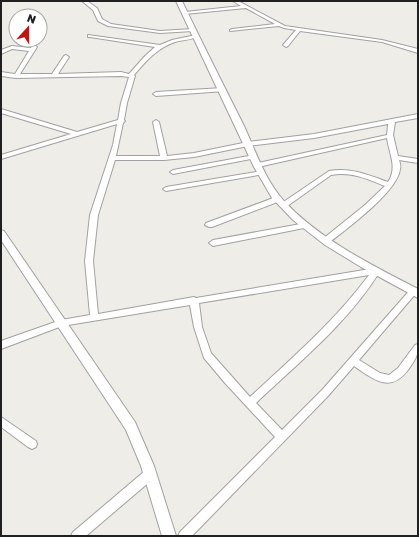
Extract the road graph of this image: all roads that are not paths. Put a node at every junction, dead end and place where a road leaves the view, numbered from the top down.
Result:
1 (84, 1) edge
2 (179, 1) edge
3 (235, 1) edge
4 (247, 6) junction
5 (185, 13) junction
6 (278, 25) junction
7 (299, 29) junction
8 (232, 30) dead end
9 (194, 33) junction
10 (90, 36) dead end
11 (286, 45) dead end
12 (159, 46) junction
13 (418, 51) edge
14 (1, 52) edge
15 (66, 58) dead end
16 (1, 74) edge
17 (55, 74) junction
18 (131, 75) junction
19 (16, 76) junction
20 (222, 90) junction
21 (156, 94) dead end
22 (1, 110) edge
23 (418, 116) edge
24 (392, 120) junction
25 (122, 121) junction
26 (156, 122) dead end
27 (76, 134) junction
28 (389, 136) junction
29 (248, 144) junction
30 (1, 157) edge
31 (394, 157) junction
32 (112, 158) junction
33 (164, 158) junction
34 (256, 161) junction
35 (418, 161) edge
36 (173, 172) dead end
37 (262, 173) junction
38 (390, 185) junction
39 (166, 189) dead end
40 (281, 202) junction
41 (209, 225) dead end
42 (306, 225) junction
43 (1, 233) edge
44 (327, 240) junction
45 (213, 244) dead end
46 (376, 271) junction
47 (416, 293) edge
48 (194, 300) junction
49 (94, 317) junction
50 (61, 323) junction
51 (1, 345) edge
52 (418, 348) edge
53 (353, 361) junction
54 (250, 403) junction
55 (1, 421) edge
56 (282, 437) junction
57 (32, 444) dead end
58 (150, 474) junction
59 (77, 536) edge
60 (169, 536) edge
61 (184, 536) edge

1 - 9 street
2 - 5 street
3 - 4 street
4 - 5 street
4 - 6 street
5 - 9 street
6 - 7 street
6 - 8 street
7 - 11 street
7 - 13 street
9 - 12 street
9 - 20 street
10 - 12 street
12 - 18 street
14 - 19 street
15 - 17 street
16 - 19 street
17 - 18 street
17 - 19 street
18 - 25 street
20 - 21 street
20 - 29 street
22 - 27 street
23 - 24 street
24 - 28 street
24 - 29 street
25 - 27 street
25 - 32 street
26 - 33 street
27 - 30 street
28 - 31 street
28 - 34 street
29 - 33 street
29 - 34 street
31 - 35 street
31 - 38 street
32 - 33 street
32 - 49 street
34 - 36 street
34 - 37 street
37 - 39 street
37 - 40 street
38 - 40 street
38 - 44 street
40 - 41 street
40 - 42 street
42 - 44 street
42 - 45 street
43 - 50 street
44 - 46 street
46 - 47 street
46 - 48 street
46 - 54 street
47 - 53 street
48 - 49 street
48 - 54 street
49 - 50 street
50 - 51 street
50 - 58 street
52 - 53 street
53 - 56 street
54 - 56 street
55 - 57 street
56 - 61 street
58 - 59 street
58 - 60 street

